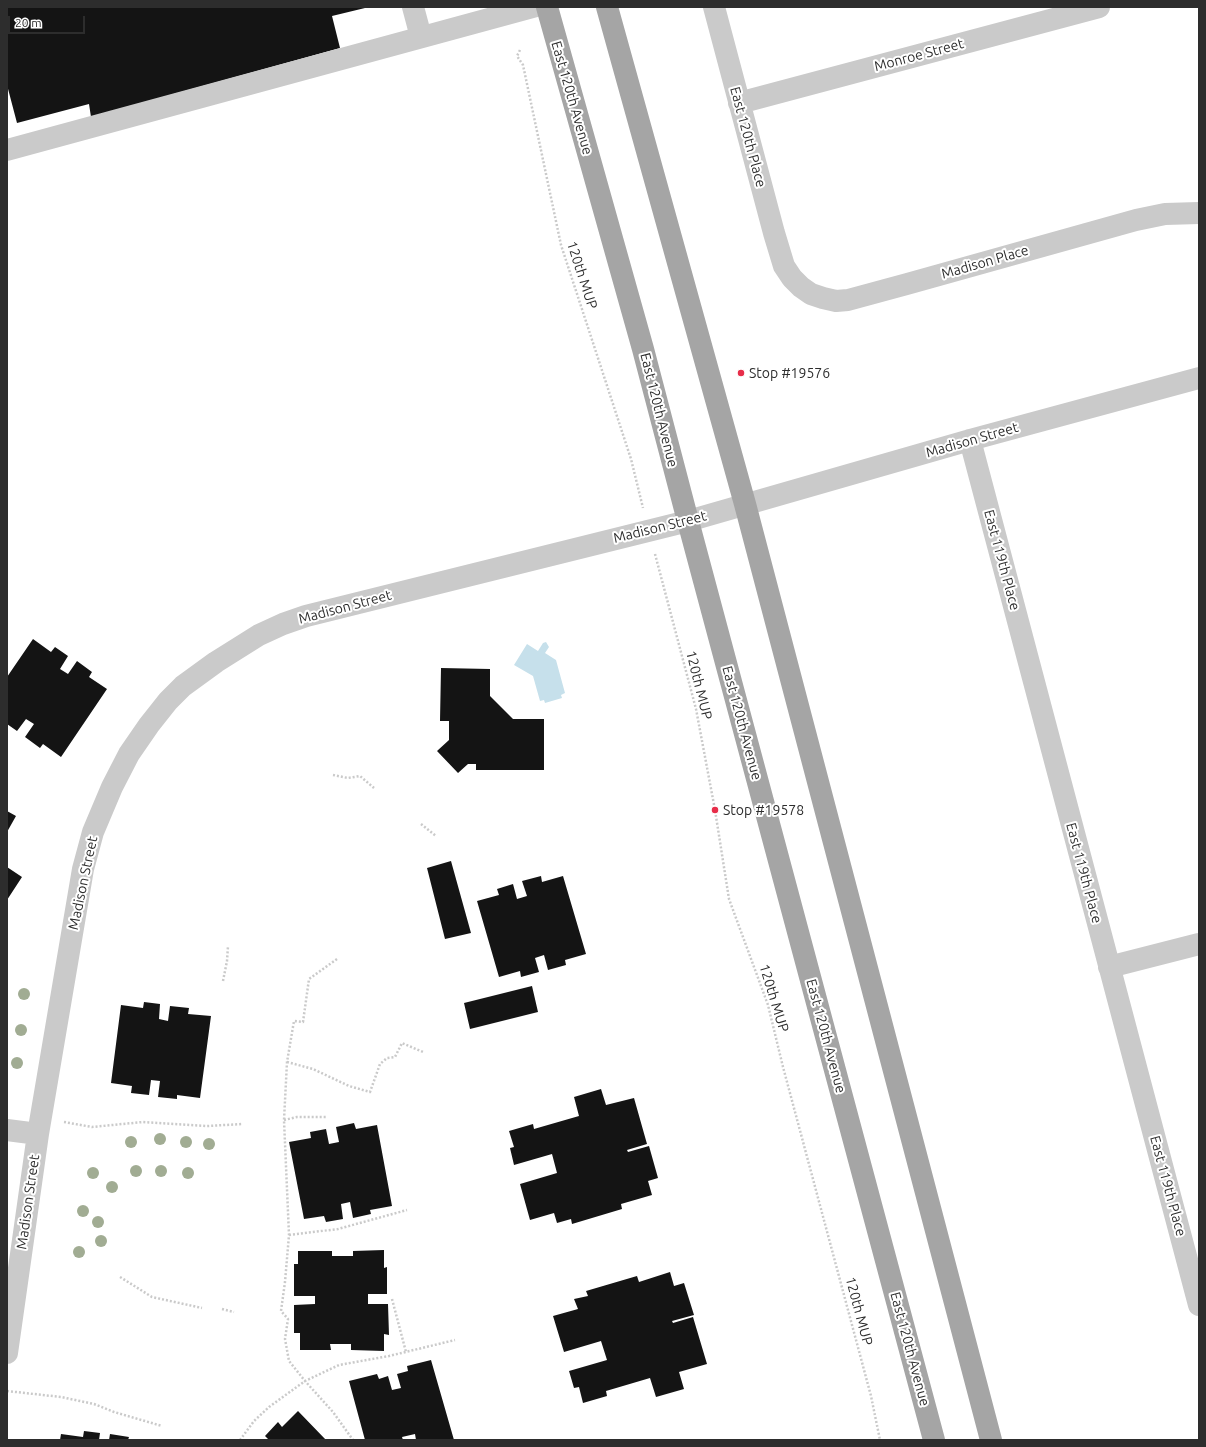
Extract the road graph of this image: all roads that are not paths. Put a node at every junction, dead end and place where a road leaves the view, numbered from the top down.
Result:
1 (413, 7) edge
2 (533, 7) edge
3 (547, 7) edge
4 (607, 7) edge
5 (714, 7) edge
6 (1099, 7) edge
7 (421, 37) junction
8 (739, 103) junction
9 (7, 150) edge
10 (1199, 214) edge
11 (784, 266) joint
12 (1199, 378) edge
13 (970, 440) junction
14 (745, 504) junction
15 (688, 521) junction
16 (1199, 944) edge
17 (1109, 967) junction
18 (7, 1130) edge
19 (38, 1134) junction
20 (1194, 1261) edge
21 (1199, 1306) edge
22 (7, 1353) edge
23 (934, 1440) edge
24 (991, 1440) edge

1 - 7 street
2 - 7 street
3 - 15 main road, East 120th Avenue
4 - 14 main road
5 - 8 street, East 120th Place
6 - 8 street, Monroe Street
7 - 9 street
8 - 11 street, East 120th Place
10 - 11 street, Madison Place
12 - 13 street, Madison Street
13 - 14 street, Madison Street
13 - 17 street, East 119th Place
14 - 15 street, Madison Street
14 - 24 main road
15 - 19 street, Madison Street
15 - 23 main road, East 120th Avenue
16 - 17 street
17 - 20 street, East 119th Place
18 - 19 street
19 - 22 street, Madison Street
20 - 21 street, East 119th Place

